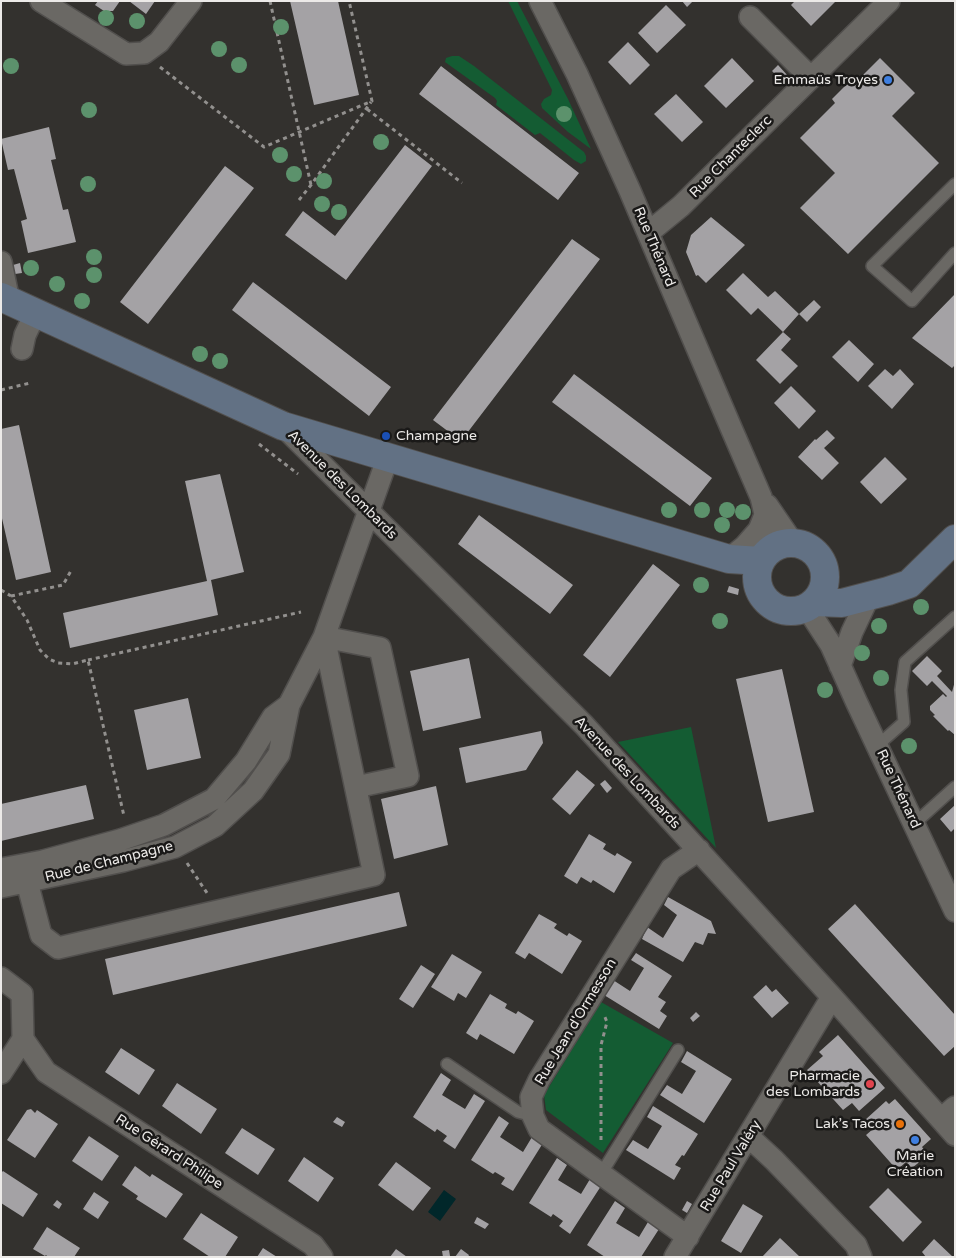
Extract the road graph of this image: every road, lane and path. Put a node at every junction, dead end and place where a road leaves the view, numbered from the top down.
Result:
1 (41, 1) edge
2 (191, 1) edge
3 (270, 1) edge
4 (349, 1) edge
5 (540, 1) edge
6 (889, 1) edge
7 (750, 17) dead end
8 (144, 53) junction
9 (811, 78) junction
10 (372, 101) junction
11 (367, 109) junction
12 (300, 132) junction
13 (462, 183) dead end
14 (955, 184) edge
15 (312, 185) junction
16 (299, 200) dead end
17 (648, 233) junction
18 (955, 253) edge
19 (1, 262) edge
20 (5, 299) edge
21 (35, 314) junction
22 (22, 349) dead end
23 (30, 384) dead end
24 (1, 390) edge
25 (283, 426) junction
26 (388, 457) junction
27 (763, 506) junction
28 (369, 512) junction
29 (955, 539) edge
30 (729, 559) junction
31 (771, 560) junction
32 (72, 569) dead end
33 (825, 574) junction
34 (1, 590) edge
35 (879, 594) junction
36 (12, 596) junction
37 (810, 605) junction
38 (300, 612) dead end
39 (955, 617) edge
40 (324, 637) junction
41 (88, 660) junction
42 (840, 666) junction
43 (289, 705) junction
44 (878, 745) junction
45 (356, 787) junction
46 (955, 787) edge
47 (914, 824) junction
48 (126, 825) dead end
49 (176, 847) junction
50 (699, 850) junction
51 (1, 869) edge
52 (27, 882) junction
53 (1, 887) edge
54 (218, 911) junction
55 (955, 911) edge
56 (1, 978) edge
57 (594, 992) junction
58 (832, 997) junction
59 (23, 1039) junction
60 (678, 1050) dead end
61 (448, 1064) dead end
62 (1, 1073) edge
63 (533, 1116) junction
64 (950, 1116) edge
65 (955, 1135) edge
66 (749, 1137) junction
67 (602, 1174) junction
68 (688, 1237) junction
69 (322, 1257) edge
70 (676, 1257) edge
71 (860, 1257) edge

1 - 8 street
2 - 8 street
3 - 12 path
4 - 10 path
5 - 17 street, Rue Thénard
6 - 9 street, Rue Chanteclerc
7 - 9 street
8 - 12 path
9 - 17 street, Rue Chanteclerc
10 - 11 path
10 - 12 path
11 - 13 path
11 - 15 path
12 - 15 path
14 - 18 lane
15 - 16 path
17 - 27 street, Rue Thénard
19 - 20 street
20 - 21 street, Avenue des Lombards
21 - 22 street
21 - 25 street, Avenue des Lombards
23 - 24 path
25 - 26 street, Avenue des Lombards
25 - 28 street, Avenue des Lombards
26 - 28 street, Rue de Champagne
26 - 30 street, Avenue des Lombards
27 - 30 street
27 - 31 street, Rue Thénard
28 - 40 street, Rue de Champagne
28 - 50 street, Avenue des Lombards
29 - 35 street
30 - 31 street, Avenue des Lombards
31 - 33 street
31 - 37 street
32 - 36 path
33 - 35 street
33 - 37 street
34 - 36 path
35 - 37 street
35 - 42 street
36 - 41 path
37 - 42 street, Rue Thénard
38 - 41 path
39 - 44 lane
40 - 43 street, Rue de Champagne
40 - 45 street
40 - 45 street
41 - 48 path
42 - 44 street, Rue Thénard
43 - 49 street, Rue de Champagne
43 - 51 street, Rue de Champagne
44 - 47 street, Rue Thénard
45 - 54 street
46 - 47 lane
47 - 55 street, Rue Thénard
49 - 52 street, Rue de Champagne
49 - 54 path
50 - 57 street, Rue Jean d'Ormesson
50 - 58 street, Avenue des Lombards
52 - 53 street, Rue de Champagne
52 - 54 street
56 - 59 street
57 - 63 street, Rue Jean d'Ormesson
57 - 67 path
58 - 64 street, Avenue des Lombards
58 - 66 street, Rue Paul Valéry
59 - 62 street
59 - 69 street, Rue Gérard Philipe
60 - 67 lane
61 - 63 lane
63 - 67 street
64 - 65 street, Avenue des Lombards
66 - 68 street, Rue Paul Valéry
66 - 71 street
67 - 68 street
68 - 70 street, Rue Paul Valéry

